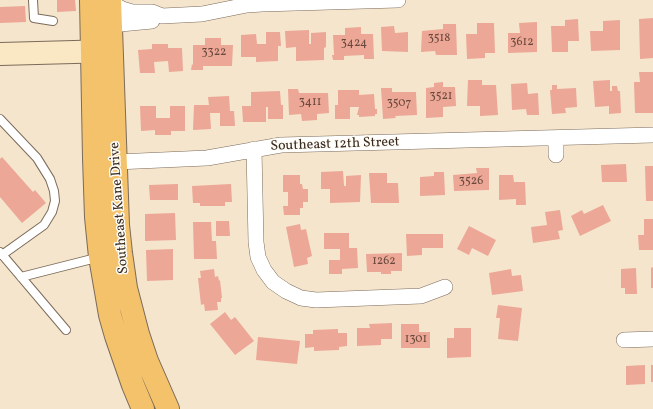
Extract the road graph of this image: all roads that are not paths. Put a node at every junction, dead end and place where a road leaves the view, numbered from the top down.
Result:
1 (33, 0) edge
2 (398, 0) edge
3 (103, 1) edge
4 (162, 16) junction
5 (53, 21) dead end
6 (110, 25) junction
7 (102, 51) junction
8 (0, 54) edge
9 (0, 120) edge
10 (653, 135) edge
11 (556, 138) junction
12 (254, 149) junction
13 (556, 155) dead end
14 (116, 162) junction
15 (1, 253) edge
16 (110, 255) junction
17 (21, 277) junction
18 (445, 286) dead end
19 (66, 330) dead end
20 (653, 339) edge
21 (624, 340) dead end
22 (144, 409) edge
23 (168, 409) edge

1 - 5 lane
2 - 4 street
3 - 4 street
3 - 6 main road, Southeast Kane Drive
3 - 7 main road, Southeast Kane Drive
4 - 6 street
6 - 7 main road, Southeast Kane Drive
7 - 8 street
7 - 14 main road, Southeast Kane Drive
7 - 16 main road, Southeast Kane Drive
9 - 15 lane
10 - 11 street, Southeast 12th Street
11 - 12 street, Southeast 12th Street
11 - 13 street
12 - 14 street, Southeast 12th Street
12 - 18 street
14 - 16 main road, Southeast Kane Drive
15 - 17 lane
16 - 17 lane
16 - 22 main road, Southeast Kane Drive
16 - 23 main road, Southeast Kane Drive
17 - 19 lane
20 - 21 street

